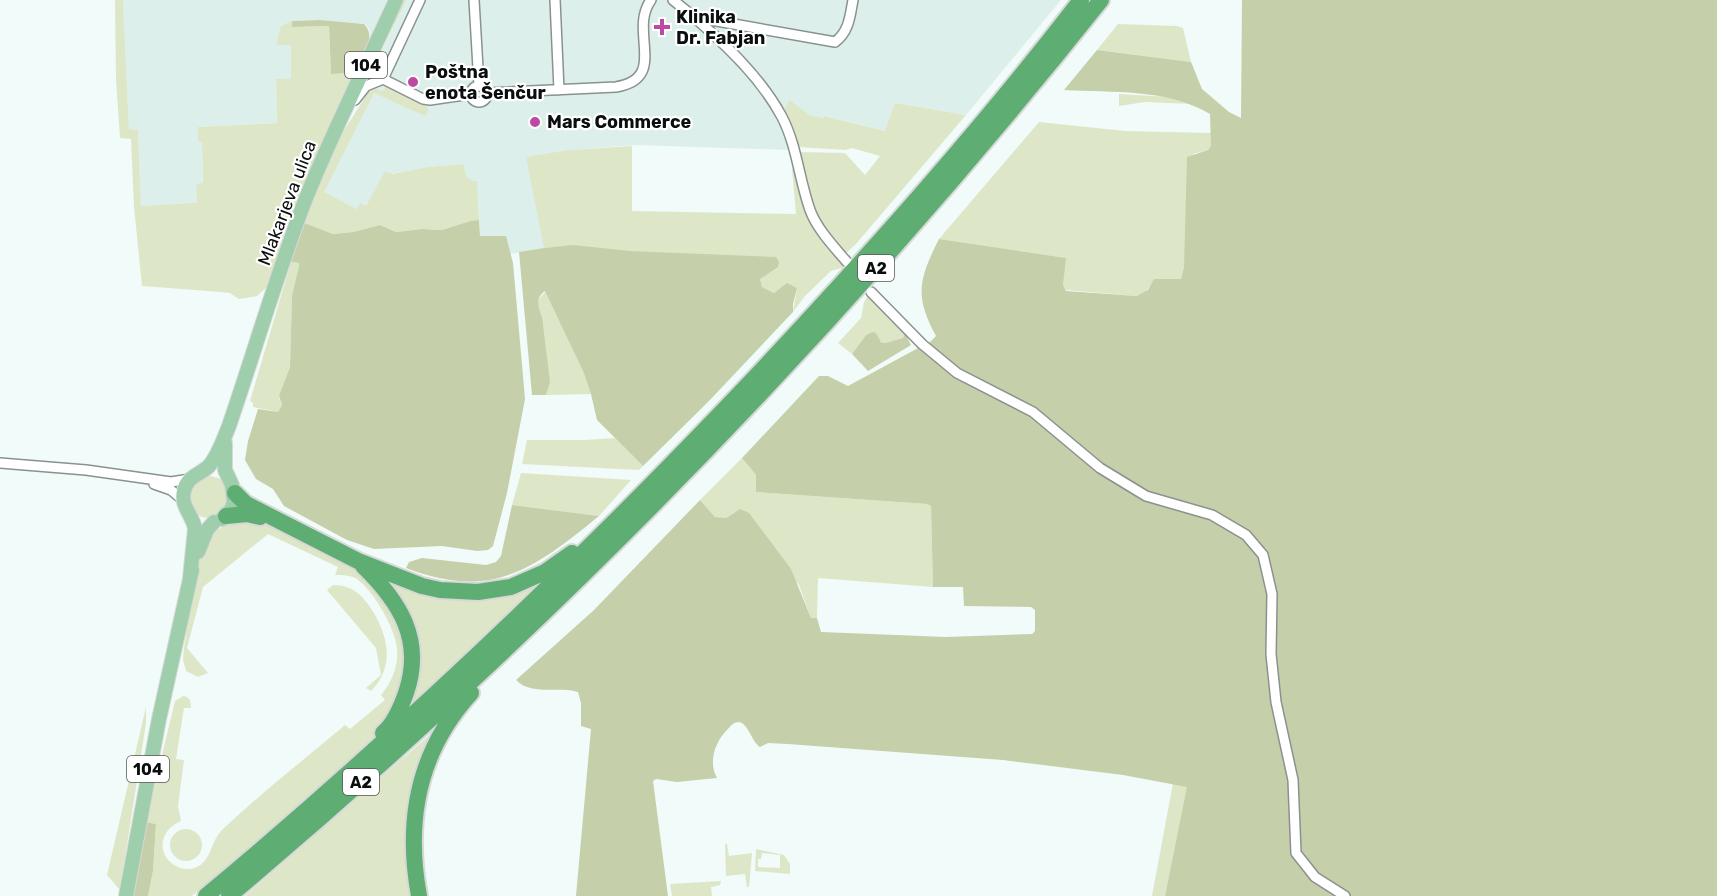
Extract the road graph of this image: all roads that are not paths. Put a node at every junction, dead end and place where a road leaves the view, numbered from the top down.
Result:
1 (396, 0) edge
2 (420, 0) edge
3 (474, 0) edge
4 (555, 0) edge
5 (651, 0) edge
6 (674, 0) edge
7 (853, 0) edge
8 (1081, 0) edge
9 (1101, 0) edge
10 (694, 17) junction
11 (383, 79) junction
12 (479, 85) junction
13 (559, 90) junction
14 (488, 93) junction
15 (471, 94) junction
16 (335, 129) junction
17 (847, 262) dead end
18 (871, 292) dead end
19 (228, 427) junction
20 (0, 463) edge
21 (203, 471) junction
22 (140, 479) junction
23 (190, 479) junction
24 (231, 486) junction
25 (183, 500) junction
26 (190, 514) junction
27 (220, 519) junction
28 (278, 522) junction
29 (594, 543) junction
30 (358, 561) junction
31 (190, 578) junction
32 (489, 664) junction
33 (358, 765) junction
34 (126, 896) edge
35 (206, 896) edge
36 (229, 896) edge
37 (419, 896) edge
38 (1345, 896) edge

1 - 16 main road, Mlakarjeva ulica / 104
2 - 11 street
3 - 12 street
4 - 13 street
5 - 13 street
6 - 10 street
7 - 10 street
8 - 29 highway, A2
9 - 32 highway, A2
10 - 17 street
11 - 15 street
11 - 16 street
12 - 14 street
12 - 15 street
13 - 14 street
14 - 15 street
16 - 19 main road, Mlakarjeva ulica / 104
18 - 38 street
19 - 21 main road, 104
19 - 24 main road, 104
20 - 22 street
21 - 23 main road, 104
21 - 24 main road
22 - 23 street
22 - 25 street
23 - 25 main road
24 - 27 main road, 104
24 - 28 highway
25 - 26 main road, 104
26 - 27 main road
26 - 31 main road, 104
27 - 28 highway
27 - 31 main road, 104
28 - 30 highway
29 - 30 highway
29 - 33 highway, A2
30 - 33 highway
31 - 34 main road, 104
32 - 36 highway, A2
32 - 37 highway
33 - 35 highway, A2

